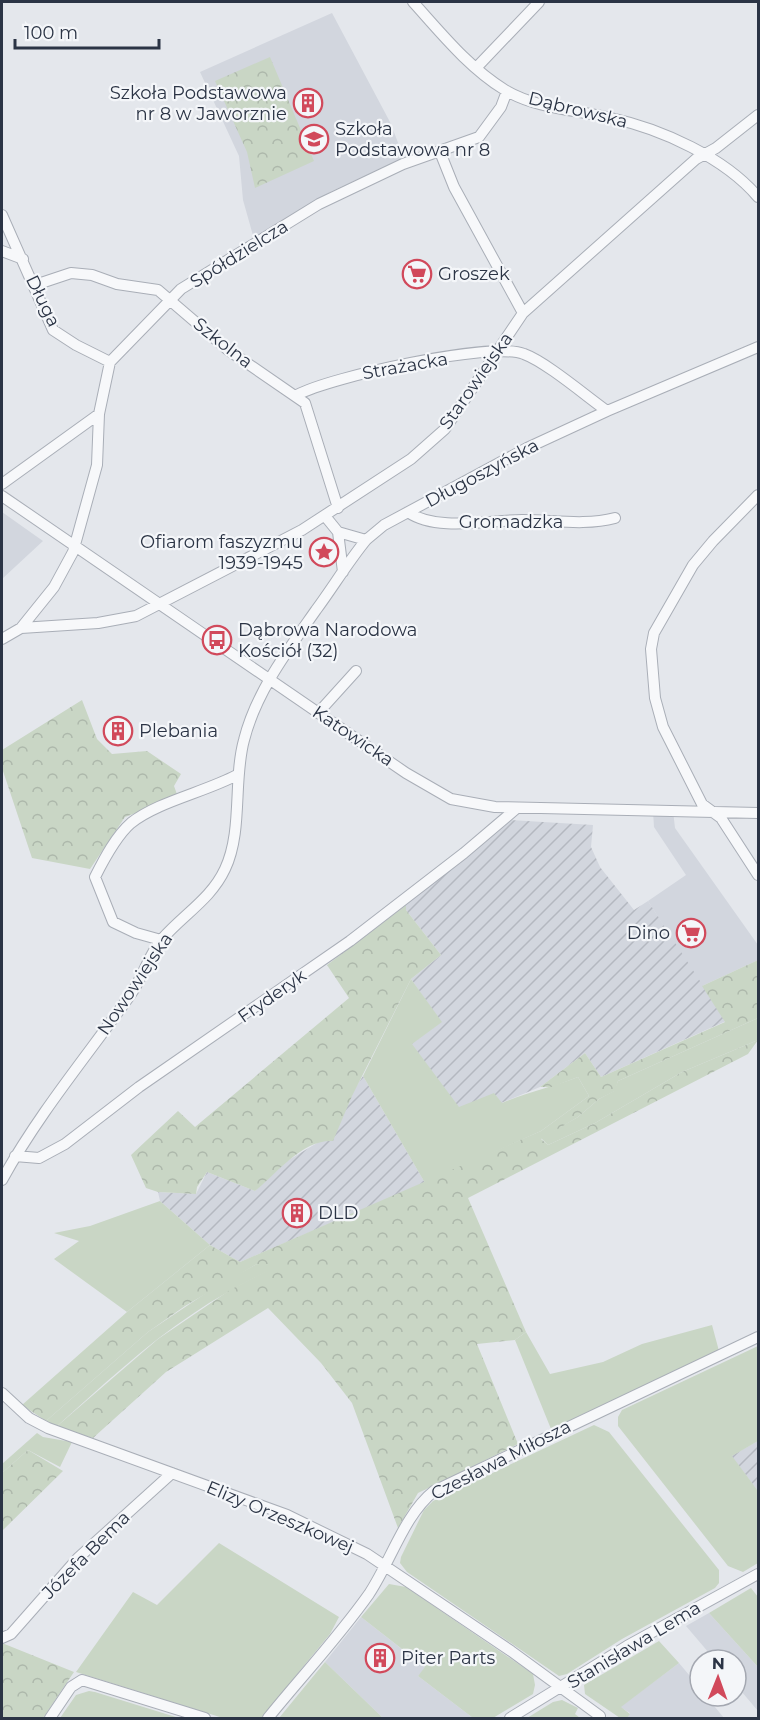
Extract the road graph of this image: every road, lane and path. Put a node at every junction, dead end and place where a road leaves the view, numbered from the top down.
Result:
1 (413, 2) edge
2 (539, 2) edge
3 (476, 68) junction
4 (507, 92) junction
5 (759, 115) edge
6 (440, 152) junction
7 (704, 154) junction
8 (759, 197) edge
9 (3, 219) edge
10 (2, 251) edge
11 (23, 259) junction
12 (35, 285) junction
13 (171, 302) junction
14 (523, 312) junction
15 (759, 347) edge
16 (499, 350) junction
17 (110, 362) junction
18 (297, 395) junction
19 (607, 411) junction
20 (99, 414) junction
21 (2, 484) edge
22 (759, 495) edge
23 (2, 496) edge
24 (338, 507) junction
25 (408, 512) junction
26 (325, 516) junction
27 (615, 518) dead end
28 (338, 532) junction
29 (366, 540) junction
30 (75, 546) junction
31 (343, 572) junction
32 (160, 605) junction
33 (21, 628) junction
34 (2, 639) edge
35 (356, 671) dead end
36 (269, 679) junction
37 (318, 713) junction
38 (237, 775) junction
39 (517, 808) junction
40 (714, 812) junction
41 (759, 813) edge
42 (759, 875) edge
43 (161, 940) junction
44 (15, 1156) junction
45 (2, 1179) edge
46 (759, 1337) edge
47 (2, 1393) edge
48 (172, 1473) junction
49 (387, 1567) junction
50 (759, 1574) edge
51 (2, 1638) edge
52 (560, 1689) junction
53 (600, 1716) dead end
54 (50, 1719) edge
55 (205, 1719) edge
56 (268, 1719) edge
57 (510, 1719) edge

1 - 3 street, Dąbrowska
2 - 3 street
3 - 4 street, Dąbrowska
4 - 6 street, Spółdzielcza
4 - 7 street, Dąbrowska
5 - 7 street, Starowiejska
6 - 13 street, Spółdzielcza
6 - 14 street
7 - 8 street, Dąbrowska
7 - 14 street, Starowiejska
9 - 11 street, Długa
10 - 11 street
11 - 12 street, Długa
12 - 13 street, Szkolna
12 - 17 street, Długa
13 - 17 street, Spółdzielcza
13 - 18 street, Szkolna
14 - 16 street, Starowiejska
15 - 19 street, Długoszyńska
16 - 18 street, Strażacka
16 - 19 street, Strażacka
16 - 24 street, Starowiejska
17 - 20 street
18 - 24 street
19 - 25 street, Długoszyńska
20 - 21 street
20 - 30 street
22 - 40 street
23 - 30 street, Katowicka
24 - 26 street, Starowiejska
25 - 27 street, Gromadzka
25 - 29 street, Długoszyńska
26 - 28 street
26 - 32 street, Starowiejska
28 - 29 street
28 - 31 street
29 - 31 street, Długoszyńska
30 - 32 street, Katowicka
30 - 33 street
31 - 36 street, Długoszyńska
32 - 33 street, Starowiejska
32 - 36 street, Katowicka
33 - 34 street
35 - 37 street
36 - 37 street, Katowicka
36 - 38 street, Nowowiejska
37 - 39 street, Katowicka
38 - 43 street, Nowowiejska
38 - 43 street
39 - 40 street, Katowicka
39 - 44 street, Fryderyk
40 - 41 street, Katowicka
40 - 42 street
43 - 44 street, Nowowiejska
44 - 45 street, Nowowiejska
46 - 49 street, Czesława Miłosza
47 - 48 street, Elizy Orzeszkowej
48 - 49 street, Elizy Orzeszkowej
48 - 51 street, Józefa Bema
49 - 52 street, Elizy Orzeszkowej
49 - 56 street, Czesława Miłosza
50 - 52 street, Stanisława Lema
52 - 53 street, Elizy Orzeszkowej
52 - 57 street, Stanisława Lema
54 - 55 street

